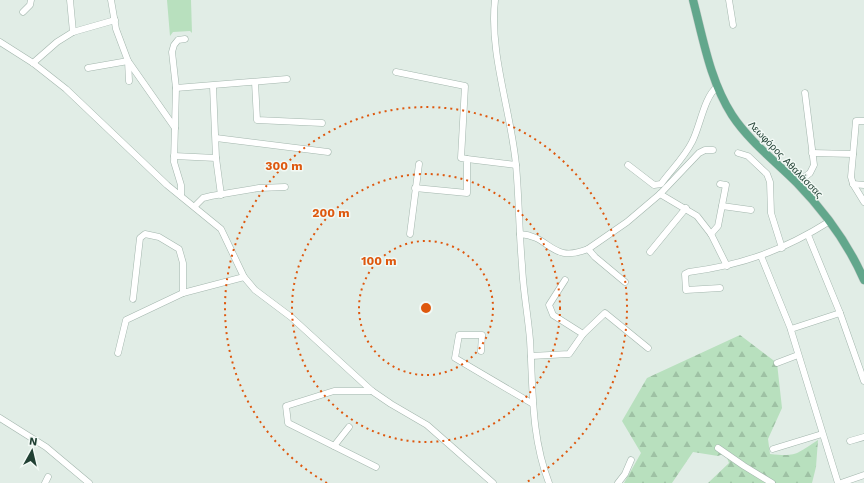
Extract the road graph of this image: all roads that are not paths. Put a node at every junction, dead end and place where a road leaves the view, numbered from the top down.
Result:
1 (31, 0) edge
2 (70, 0) edge
3 (112, 0) edge
4 (495, 0) edge
5 (693, 0) edge
6 (729, 0) edge
7 (23, 12) dead end
8 (115, 20) junction
9 (733, 25) dead end
10 (73, 32) junction
11 (185, 39) dead end
12 (0, 42) edge
13 (128, 61) junction
14 (33, 63) junction
15 (88, 68) dead end
16 (396, 72) dead end
17 (287, 79) dead end
18 (129, 81) dead end
19 (255, 82) junction
20 (213, 86) junction
21 (717, 86) junction
22 (176, 88) junction
23 (805, 93) dead end
24 (864, 121) edge
25 (322, 123) dead end
26 (175, 128) junction
27 (216, 138) junction
28 (713, 150) dead end
29 (328, 152) dead end
30 (738, 153) dead end
31 (812, 153) junction
32 (853, 154) junction
33 (174, 156) junction
34 (216, 158) junction
35 (468, 159) junction
36 (419, 164) dead end
37 (516, 165) junction
38 (628, 165) dead end
39 (797, 183) junction
40 (720, 184) dead end
41 (853, 184) junction
42 (864, 185) edge
43 (285, 187) dead end
44 (415, 188) junction
45 (660, 194) junction
46 (221, 195) junction
47 (181, 196) junction
48 (864, 202) edge
49 (195, 206) junction
50 (722, 206) junction
51 (686, 208) junction
52 (751, 210) dead end
53 (830, 221) junction
54 (410, 234) dead end
55 (520, 234) junction
56 (711, 234) junction
57 (808, 235) junction
58 (782, 248) junction
59 (588, 249) junction
60 (650, 252) dead end
61 (761, 256) junction
62 (727, 266) junction
63 (244, 277) junction
64 (565, 280) dead end
65 (864, 280) edge
66 (625, 282) dead end
67 (720, 288) dead end
68 (183, 293) junction
69 (133, 299) dead end
70 (840, 313) junction
71 (791, 329) junction
72 (583, 334) junction
73 (648, 348) dead end
74 (481, 351) dead end
75 (118, 353) dead end
76 (798, 355) junction
77 (531, 356) junction
78 (777, 363) dead end
79 (864, 381) edge
80 (372, 391) junction
81 (533, 404) junction
82 (0, 418) edge
83 (349, 427) dead end
84 (822, 434) junction
85 (864, 437) edge
86 (850, 441) dead end
87 (334, 446) junction
88 (718, 448) dead end
89 (773, 449) dead end
90 (631, 460) dead end
91 (376, 467) dead end
92 (864, 475) edge
93 (89, 483) edge
94 (493, 483) edge
95 (549, 483) edge
96 (618, 483) edge
97 (772, 483) edge
98 (839, 483) edge

1 - 7 street
2 - 10 street
3 - 8 street
4 - 37 street
5 - 21 main road, Λεωφόρος Αθαλάσσας
6 - 9 street
8 - 10 street
8 - 13 street
10 - 14 street
11 - 22 street
12 - 14 street
13 - 15 street
13 - 18 street
13 - 26 street
14 - 47 street
16 - 35 street
17 - 19 street
19 - 20 street
19 - 25 street
20 - 22 street
20 - 27 street
21 - 38 street
21 - 39 main road, Λεωφόρος Αθαλάσσας
22 - 26 street
23 - 31 street
24 - 32 street
26 - 33 street
27 - 29 street
27 - 34 street
28 - 45 street
30 - 58 street
31 - 32 street
31 - 39 street
32 - 41 street
33 - 34 street
33 - 47 street
34 - 46 street
35 - 37 street
35 - 44 street
36 - 44 street
37 - 55 street
39 - 53 main road, Λεωφόρος Αθαλάσσας
40 - 50 street
41 - 42 street
41 - 48 street
43 - 46 street
44 - 54 street
45 - 51 street
45 - 59 street
46 - 49 street
47 - 49 street
49 - 63 street
50 - 52 street
50 - 56 street
51 - 56 street
51 - 60 street
53 - 57 street
53 - 65 main road, Λεωφόρος Αθαλάσσας
55 - 59 street
55 - 77 street
56 - 62 street
57 - 58 street
57 - 70 street
58 - 61 street
59 - 66 street
61 - 62 street
61 - 71 street
62 - 67 street
63 - 68 street
63 - 80 street
64 - 72 street
68 - 69 street
68 - 75 street
70 - 71 street
70 - 79 street
71 - 76 street
72 - 73 street
72 - 77 street
74 - 81 street
76 - 78 street
76 - 84 street
77 - 81 street
80 - 87 street
80 - 94 street
81 - 95 street
82 - 93 street
83 - 87 street
84 - 89 street
84 - 98 street
85 - 86 street
87 - 91 street
88 - 97 street
90 - 96 street
92 - 98 street

